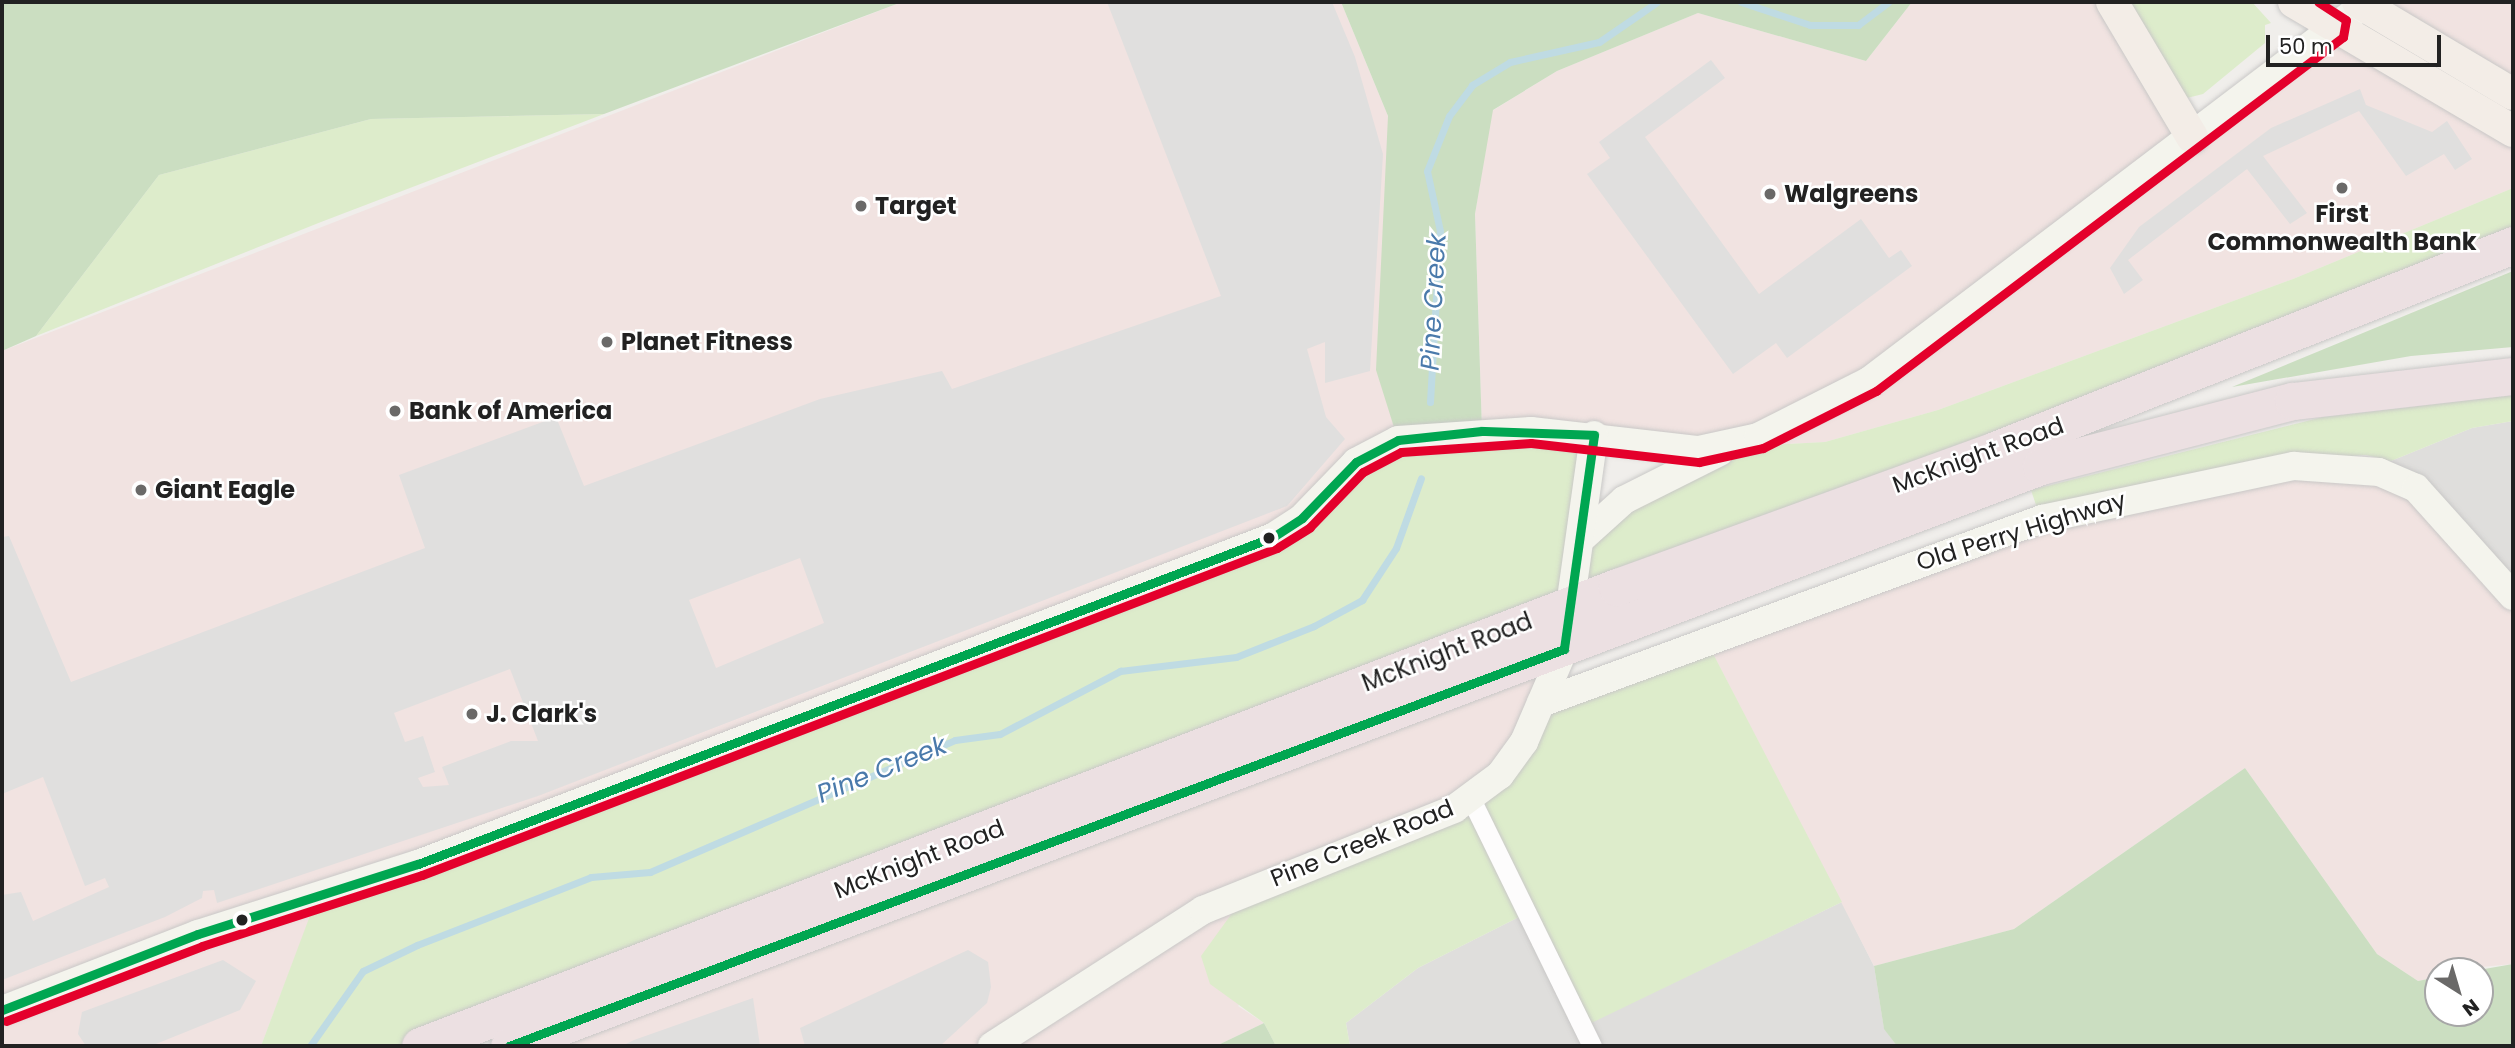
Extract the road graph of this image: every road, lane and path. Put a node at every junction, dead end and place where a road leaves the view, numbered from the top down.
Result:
1 (2112, 2) edge
2 (2294, 2) edge
3 (2363, 3) edge
4 (2336, 27) junction
5 (2513, 93) edge
6 (2513, 131) edge
7 (2192, 137) junction
8 (2513, 246) edge
9 (2513, 376) edge
10 (1594, 435) junction
11 (1731, 447) junction
12 (1581, 539) junction
13 (2513, 596) edge
14 (1573, 603) junction
15 (1564, 649) junction
16 (1541, 703) junction
17 (1471, 799) junction
18 (2, 1010) edge
19 (421, 1046) edge
20 (509, 1046) edge
21 (992, 1046) edge
22 (1592, 1046) edge

1 - 7 main road
2 - 4 main road
3 - 4 street
3 - 5 main road
4 - 6 main road
4 - 7 street
7 - 11 street
8 - 14 highway, McKnight Road
9 - 15 highway, McKnight Road
10 - 11 street
10 - 12 street, Pine Creek Road
10 - 18 street
11 - 12 street
12 - 14 street, Pine Creek Road
13 - 16 street, Old Perry Highway
14 - 15 street, Pine Creek Road
14 - 19 highway, McKnight Road
15 - 16 street, Pine Creek Road
15 - 20 highway, McKnight Road
16 - 17 street, Pine Creek Road
17 - 21 street, Pine Creek Road
17 - 22 street

